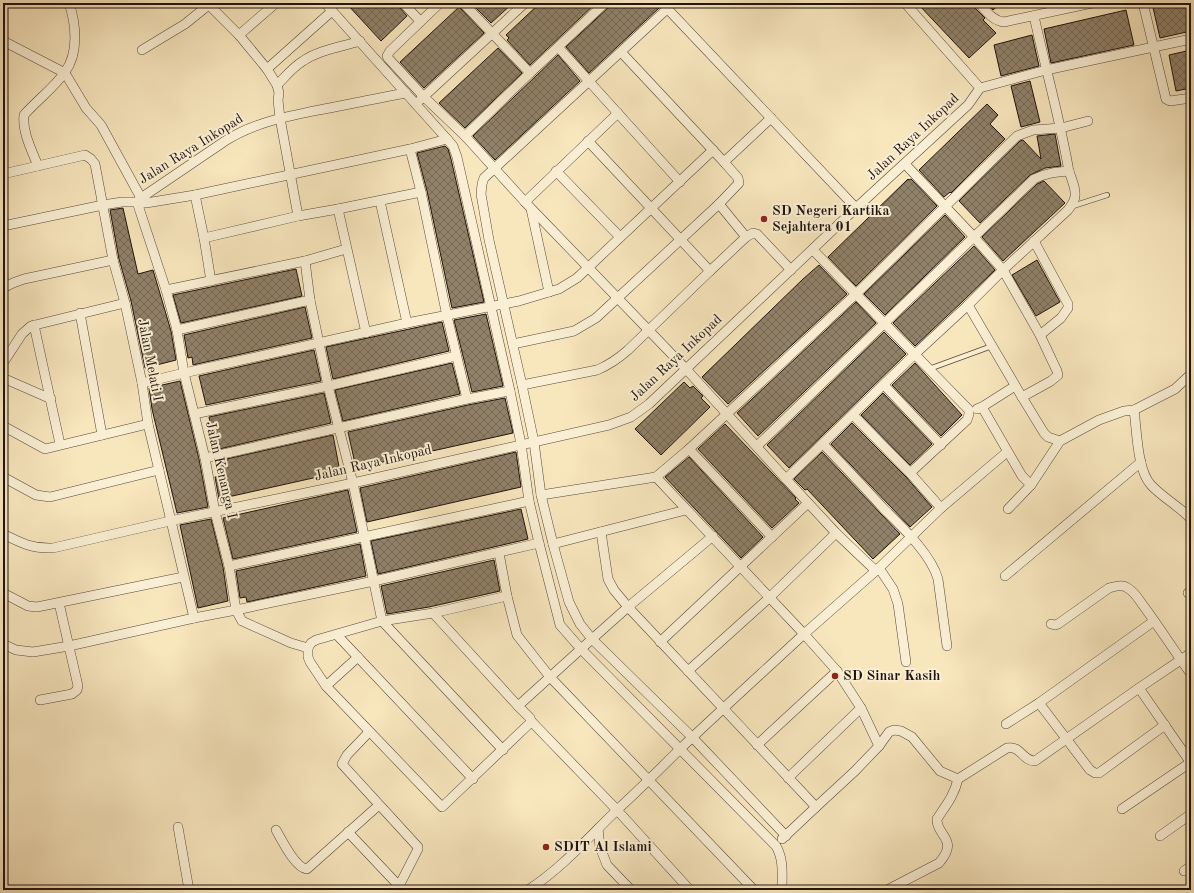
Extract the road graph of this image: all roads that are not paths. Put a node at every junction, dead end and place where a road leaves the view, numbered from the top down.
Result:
1 (69, 3) edge
2 (276, 3) edge
3 (325, 3) edge
4 (403, 3) edge
5 (440, 3) edge
6 (463, 3) edge
7 (525, 3) edge
8 (605, 3) edge
9 (905, 3) edge
10 (978, 3) edge
11 (1092, 3) edge
12 (1143, 3) edge
13 (210, 4) edge
14 (664, 6) edge
15 (332, 11) junction
16 (1034, 16) junction
17 (420, 21) junction
18 (492, 33) junction
19 (239, 35) junction
20 (1191, 39) edge
21 (360, 42) junction
22 (7, 43) dead end
23 (558, 47) junction
24 (1153, 47) junction
25 (142, 50) dead end
26 (621, 52) junction
27 (267, 69) junction
28 (1046, 70) junction
29 (65, 73) junction
30 (530, 74) junction
31 (588, 81) junction
32 (277, 85) junction
33 (980, 88) junction
34 (406, 93) junction
35 (424, 97) junction
36 (1191, 99) edge
37 (416, 104) junction
38 (618, 113) junction
39 (280, 118) junction
40 (771, 118) junction
41 (1088, 121) dead end
42 (1061, 128) junction
43 (464, 136) junction
44 (447, 139) junction
45 (588, 141) junction
46 (410, 149) junction
47 (713, 150) junction
48 (724, 162) junction
49 (905, 164) junction
50 (38, 166) junction
51 (495, 169) junction
52 (556, 171) junction
53 (1068, 171) junction
54 (3, 174) edge
55 (291, 174) junction
56 (680, 182) junction
57 (421, 192) junction
58 (1107, 194) dead end
59 (195, 195) junction
60 (139, 200) junction
61 (380, 201) junction
62 (719, 204) junction
63 (103, 205) junction
64 (528, 205) junction
65 (946, 206) junction
66 (1070, 207) junction
67 (856, 208) junction
68 (338, 209) junction
69 (650, 209) junction
70 (298, 216) junction
71 (3, 226) edge
72 (620, 237) junction
73 (746, 237) junction
74 (974, 237) junction
75 (204, 238) junction
76 (681, 240) junction
77 (1034, 241) junction
78 (346, 250) junction
79 (813, 250) junction
80 (113, 260) junction
81 (305, 261) junction
82 (587, 267) junction
83 (791, 270) junction
84 (1003, 270) junction
85 (710, 271) junction
86 (211, 281) junction
87 (3, 288) edge
88 (166, 290) junction
89 (550, 292) junction
90 (856, 294) junction
91 (617, 298) junction
92 (310, 300) junction
93 (125, 303) junction
94 (504, 304) junction
95 (968, 305) junction
96 (492, 306) junction
97 (80, 313) junction
98 (447, 316) junction
99 (407, 323) junction
100 (884, 323) junction
101 (34, 325) junction
102 (177, 330) junction
103 (648, 330) junction
104 (366, 333) junction
105 (1040, 335) junction
106 (319, 343) junction
107 (513, 344) junction
108 (992, 346) junction
109 (915, 354) junction
110 (456, 356) junction
111 (3, 363) edge
112 (686, 369) junction
113 (929, 369) junction
114 (184, 373) junction
115 (1191, 374) edge
116 (3, 378) edge
117 (142, 383) junction
118 (522, 385) junction
119 (884, 385) junction
120 (328, 386) junction
121 (1015, 386) junction
122 (510, 391) junction
123 (1022, 397) junction
124 (51, 399) junction
125 (466, 399) junction
126 (982, 408) junction
127 (969, 410) junction
128 (1134, 410) junction
129 (194, 414) junction
130 (726, 414) junction
131 (853, 415) junction
132 (148, 424) junction
133 (3, 426) edge
134 (338, 428) junction
135 (102, 435) junction
136 (1060, 441) junction
137 (534, 442) junction
138 (60, 444) junction
139 (521, 444) junction
140 (823, 444) junction
141 (941, 445) junction
142 (757, 446) junction
143 (689, 449) junction
144 (1007, 452) junction
145 (205, 458) junction
146 (1141, 462) junction
147 (159, 470) junction
148 (910, 473) junction
149 (3, 477) edge
150 (656, 477) junction
151 (786, 479) junction
152 (352, 483) junction
153 (1031, 485) junction
154 (541, 495) junction
155 (529, 500) junction
156 (808, 503) junction
157 (941, 508) junction
158 (1008, 509) dead end
159 (686, 510) junction
160 (215, 512) junction
161 (1191, 519) edge
162 (170, 521) junction
163 (600, 532) junction
164 (836, 532) junction
165 (3, 534) edge
166 (364, 536) junction
167 (713, 536) junction
168 (772, 537) junction
169 (911, 537) junction
170 (539, 543) junction
171 (552, 544) junction
172 (499, 553) junction
173 (229, 566) junction
174 (741, 567) junction
175 (877, 570) junction
176 (1005, 576) dead end
177 (183, 577) junction
178 (374, 581) junction
179 (3, 594) edge
180 (507, 596) junction
181 (769, 598) junction
182 (59, 603) junction
183 (628, 607) junction
184 (236, 610) junction
185 (433, 613) junction
186 (194, 618) junction
187 (382, 621) junction
188 (1154, 621) junction
189 (1051, 624) dead end
190 (804, 634) junction
191 (337, 635) junction
192 (592, 638) junction
193 (660, 642) junction
194 (3, 644) edge
195 (69, 646) junction
196 (947, 646) dead end
197 (308, 648) junction
198 (581, 649) junction
199 (1191, 653) edge
200 (358, 657) junction
201 (1181, 660) junction
202 (906, 662) dead end
203 (837, 671) junction
204 (688, 672) junction
205 (1191, 674) edge
206 (550, 677) junction
207 (326, 686) junction
208 (1139, 688) junction
209 (40, 700) dead end
210 (1039, 703) junction
211 (518, 706) junction
212 (861, 708) junction
213 (723, 709) junction
214 (531, 721) junction
215 (1006, 724) dead end
216 (1165, 725) junction
217 (369, 732) junction
218 (693, 738) junction
219 (1067, 739) junction
220 (757, 745) junction
221 (879, 746) junction
222 (503, 750) junction
223 (680, 750) junction
224 (1191, 762) edge
225 (788, 778) junction
226 (473, 779) junction
227 (958, 779) junction
228 (650, 780) junction
229 (379, 805) junction
230 (816, 807) junction
231 (1122, 808) dead end
232 (617, 810) junction
233 (1191, 814) edge
234 (178, 827) dead end
235 (598, 829) junction
236 (276, 830) dead end
237 (348, 832) junction
238 (786, 836) junction
239 (1160, 836) dead end
240 (776, 846) junction
241 (401, 888) edge
242 (189, 890) edge
243 (528, 890) edge
244 (631, 890) edge
245 (690, 890) edge
246 (754, 890) edge
247 (782, 890) edge
248 (887, 890) edge

1 - 29 street
2 - 19 street
3 - 15 street
4 - 17 street
5 - 17 street
6 - 18 street
7 - 18 street
8 - 23 street
9 - 33 street
10 - 16 street
11 - 16 street
12 - 24 street
13 - 19 street
13 - 25 street
14 - 26 street
14 - 40 street
15 - 21 street
15 - 27 street
16 - 28 street
17 - 35 street
18 - 30 street
18 - 35 street
19 - 27 street
20 - 24 street
21 - 32 street
21 - 34 street
22 - 29 street
23 - 30 street
23 - 31 street
24 - 28 street
24 - 36 street
26 - 31 street
26 - 47 street
27 - 32 street
28 - 33 street
28 - 42 street
29 - 50 street
29 - 60 street, Jalan Raya Inkopad
30 - 43 street
31 - 38 street
31 - 51 street
32 - 39 street
33 - 49 street, Jalan Raya Inkopad
34 - 37 street
34 - 39 street, Jalan Raya Inkopad
35 - 37 street
35 - 43 street
37 - 44 street
38 - 45 street
38 - 56 street
39 - 55 street
39 - 60 street, Jalan Raya Inkopad
40 - 48 street
40 - 67 street
41 - 42 street
42 - 53 street
42 - 65 street
43 - 51 street
44 - 46 street, Jalan Raya Inkopad
44 - 96 street
45 - 52 street
45 - 69 street
46 - 55 street, Jalan Raya Inkopad
46 - 57 street
47 - 48 street
47 - 56 street
48 - 62 street
49 - 65 street
49 - 67 street, Jalan Raya Inkopad
50 - 54 street
50 - 63 street
51 - 64 street
51 - 94 street
52 - 64 street
52 - 72 street
53 - 66 street
53 - 74 street
55 - 59 street, Jalan Raya Inkopad
55 - 70 street
56 - 69 street
57 - 61 street
57 - 98 street
58 - 66 lane
59 - 60 street, Jalan Raya Inkopad
59 - 75 street
60 - 63 street, Jalan Raya Inkopad
60 - 88 street, Jalan Kenanga I
61 - 68 street
61 - 99 street
62 - 73 street
62 - 76 street
63 - 71 street, Jalan Raya Inkopad
63 - 80 street, Jalan Melati I
64 - 82 street
64 - 89 street
65 - 74 street
65 - 90 street
66 - 77 street
67 - 79 street, Jalan Raya Inkopad
68 - 70 street
68 - 78 street
69 - 72 street
69 - 76 street
70 - 75 street
72 - 82 street
73 - 83 street
73 - 85 street
74 - 84 street
74 - 100 street
75 - 86 street
76 - 85 street
76 - 91 street
77 - 84 street
77 - 105 street
78 - 81 street
78 - 104 street
79 - 83 street, Jalan Raya Inkopad
79 - 90 street
80 - 87 street
80 - 93 street, Jalan Melati I
81 - 86 street
81 - 92 street
82 - 89 street
82 - 91 street
83 - 112 street, Jalan Raya Inkopad
84 - 95 street
84 - 105 street
85 - 103 street
86 - 88 street
88 - 102 street, Jalan Kenanga I
89 - 94 street
90 - 100 street
90 - 130 street
91 - 103 street
91 - 107 street
92 - 102 street
92 - 106 street
93 - 97 street
93 - 117 street, Jalan Melati I
94 - 96 street
94 - 107 street
95 - 108 street
95 - 109 street
96 - 98 street
96 - 122 street
97 - 101 street
97 - 135 street
98 - 99 street
98 - 110 street
99 - 104 street
100 - 109 street
100 - 142 street
101 - 111 street
101 - 124 street
102 - 114 street, Jalan Kenanga I
103 - 112 street
103 - 118 street
104 - 106 street
105 - 123 street
106 - 114 street
106 - 120 street
107 - 118 street
108 - 113 lane
108 - 121 street
109 - 113 street
109 - 119 street
110 - 120 street
110 - 125 street
112 - 130 street
112 - 137 street, Jalan Raya Inkopad
113 - 127 street
114 - 117 street
114 - 129 street, Jalan Kenanga I
115 - 128 street
116 - 124 street
117 - 132 street, Jalan Melati I
118 - 137 street
119 - 131 street
119 - 141 street
120 - 129 street
120 - 134 street
121 - 123 street
121 - 126 street
122 - 125 street
122 - 139 street
123 - 136 street
124 - 138 street
125 - 134 street
126 - 127 street
126 - 144 street
127 - 141 street
128 - 136 street
128 - 146 street
129 - 145 street, Jalan Kenanga I
130 - 142 street
130 - 143 street
131 - 140 street
131 - 148 street
132 - 135 street
132 - 147 street, Jalan Melati I
133 - 138 street
134 - 145 street
134 - 152 street
135 - 138 street
136 - 153 street
137 - 139 street, Jalan Raya Inkopad
137 - 154 street
139 - 152 street, Jalan Raya Inkopad
139 - 155 street
140 - 151 street
140 - 169 street
141 - 148 street
142 - 151 street
143 - 150 street
143 - 168 street
144 - 153 street
144 - 157 street
145 - 160 street, Jalan Kenanga I
146 - 161 street
146 - 176 street
147 - 149 street
147 - 162 street, Jalan Melati I
148 - 157 street
150 - 154 street
150 - 159 street
151 - 156 street
152 - 160 street, Jalan Raya Inkopad
152 - 166 street
153 - 158 street
154 - 171 street
155 - 166 street
155 - 170 street
156 - 164 street
156 - 168 street
157 - 169 street
159 - 163 street
159 - 167 street
160 - 162 street, Jalan Raya Inkopad
160 - 173 street, Jalan Kenanga I
162 - 165 street, Jalan Raya Inkopad
162 - 177 street, Jalan Melati I
163 - 171 street
163 - 183 street
164 - 175 street
164 - 181 street
166 - 173 street
166 - 178 street
167 - 174 street
167 - 183 street
168 - 174 street
169 - 175 street
169 - 196 street
170 - 172 street
170 - 198 street
171 - 192 street
172 - 178 street
172 - 180 street
173 - 184 street, Jalan Kenanga I
174 - 181 street
174 - 193 street
175 - 190 street
175 - 202 street
177 - 182 street
177 - 186 street, Jalan Melati I
178 - 184 street
178 - 187 street
179 - 182 street
180 - 185 street
180 - 206 street
181 - 190 street
181 - 204 street
182 - 195 street
183 - 192 street
183 - 193 street
184 - 186 street
184 - 197 street
185 - 187 street
185 - 211 street
186 - 195 street
187 - 191 street
187 - 222 street
188 - 189 street
188 - 201 street
188 - 210 street
190 - 203 street
190 - 213 street
191 - 197 street
191 - 200 street
192 - 198 street
192 - 218 street
193 - 204 street
194 - 195 street
195 - 209 street
197 - 207 street
198 - 206 street
198 - 223 street
199 - 201 street
200 - 207 street
200 - 226 street
201 - 205 street
201 - 208 street
203 - 212 street
203 - 220 street
204 - 213 street
206 - 211 street
206 - 228 street
207 - 217 street
208 - 216 street
208 - 219 street
210 - 215 street
210 - 219 street
211 - 214 street
212 - 221 street
212 - 225 street
213 - 218 street
213 - 220 street
214 - 222 street
214 - 232 street
216 - 219 street
216 - 224 street
217 - 226 street
217 - 229 street
218 - 223 street
218 - 238 street
219 - 227 street
220 - 225 street
221 - 227 street
221 - 230 street
222 - 226 street
223 - 228 street
223 - 240 street
224 - 231 street
225 - 230 street
227 - 248 street
228 - 232 street
228 - 246 street
229 - 237 street
229 - 241 street
230 - 238 street
232 - 235 street
232 - 245 street
233 - 239 street
234 - 242 street
235 - 243 street
235 - 244 street
236 - 237 street
237 - 241 street
238 - 240 street
240 - 247 street

